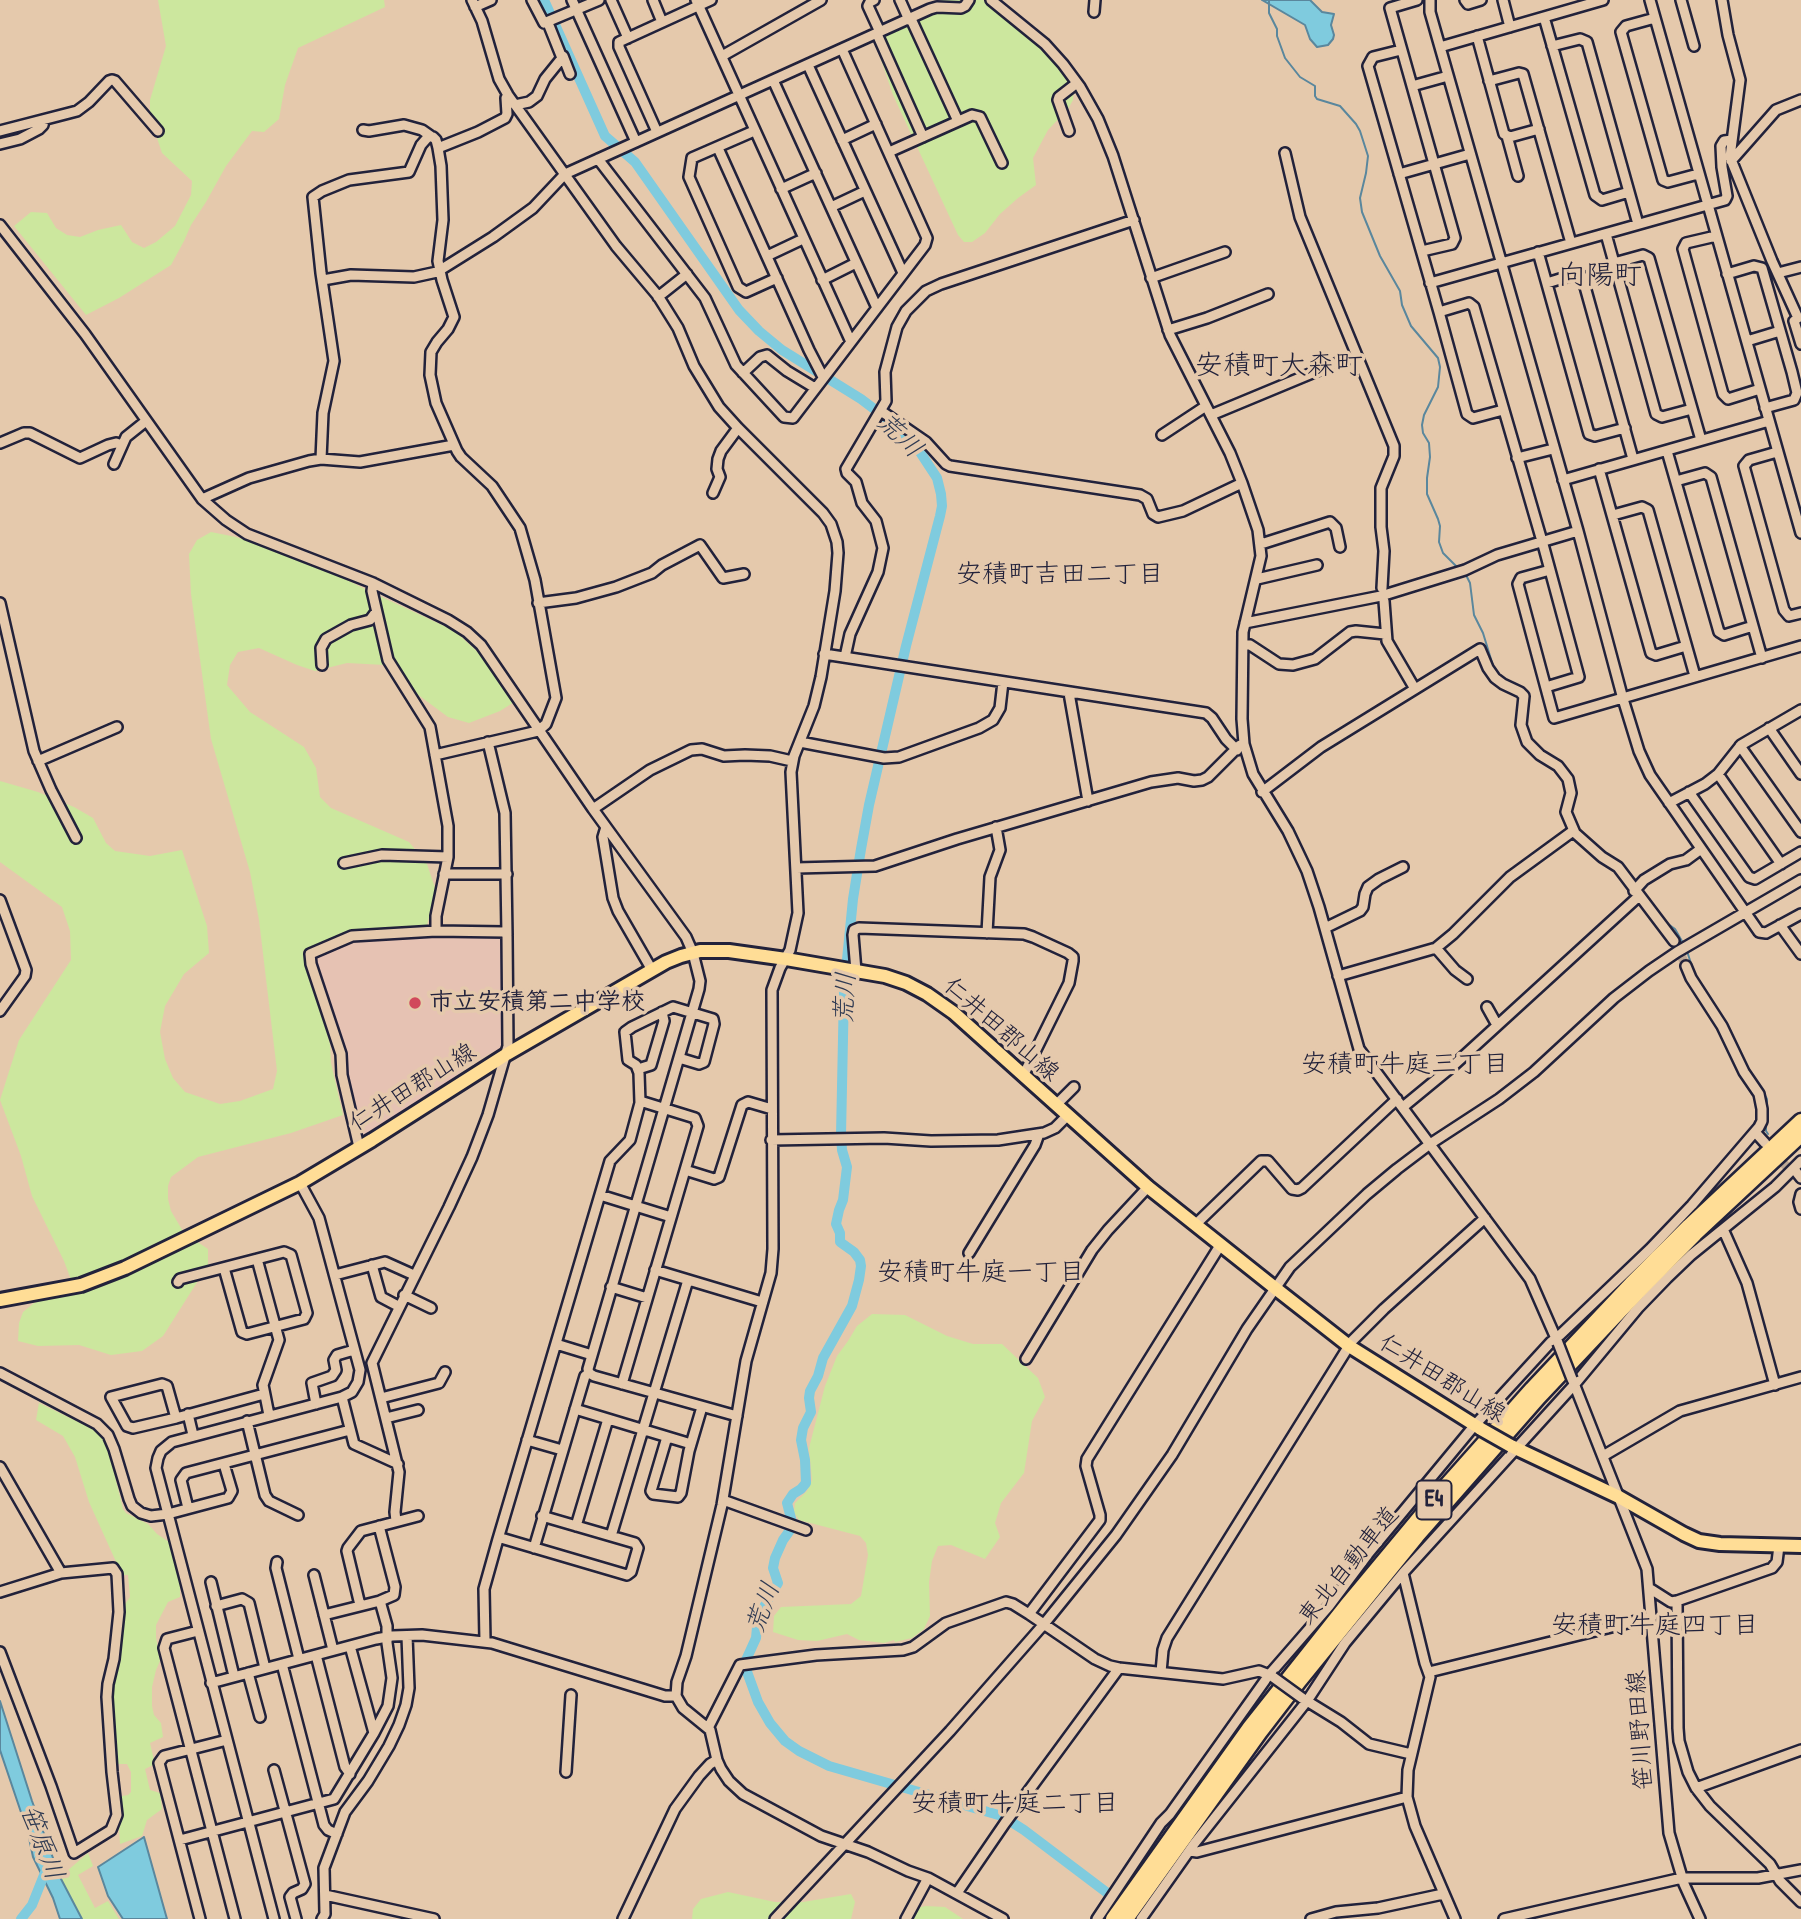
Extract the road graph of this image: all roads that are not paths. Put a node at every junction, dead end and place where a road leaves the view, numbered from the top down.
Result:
1 (491, 0) edge
2 (532, 0) edge
3 (572, 0) edge
4 (599, 0) edge
5 (611, 0) edge
6 (653, 0) edge
7 (711, 0) edge
8 (821, 0) edge
9 (874, 0) edge
10 (900, 0) edge
11 (969, 0) edge
12 (991, 0) edge
13 (1095, 0) edge
14 (1418, 0) edge
15 (1430, 0) edge
16 (1465, 0) edge
17 (1480, 0) edge
18 (1503, 0) edge
19 (1603, 0) edge
20 (1650, 0) edge
21 (1681, 0) edge
22 (1722, 0) edge
23 (698, 3) edge
24 (473, 4) edge
25 (1576, 4) edge
26 (577, 10) junction
27 (1094, 12) dead end
28 (1544, 17) junction
29 (1655, 18) junction
30 (910, 19) junction
31 (662, 22) junction
32 (548, 23) junction
33 (1510, 27) junction
34 (879, 33) junction
35 (1477, 36) junction
36 (628, 38) junction
37 (1552, 46) junction
38 (1694, 46) dead end
39 (1440, 47) junction
40 (842, 49) junction
41 (1401, 50) junction
42 (563, 56) junction
43 (722, 56) junction
44 (808, 65) junction
45 (570, 74) dead end
46 (1448, 76) junction
47 (773, 80) junction
48 (1489, 81) junction
49 (1077, 83) junction
50 (1412, 86) junction
51 (508, 95) junction
52 (740, 96) junction
53 (1801, 100) edge
54 (515, 105) junction
55 (44, 120) junction
56 (958, 121) junction
57 (876, 124) junction
58 (1539, 129) junction
59 (363, 130) dead end
60 (0, 131) edge
61 (158, 131) dead end
62 (754, 131) junction
63 (1069, 131) dead end
64 (657, 132) junction
65 (1507, 136) junction
66 (432, 137) junction
67 (923, 137) junction
68 (1732, 139) junction
69 (842, 140) junction
70 (636, 142) junction
71 (0, 144) edge
72 (438, 148) junction
73 (718, 148) junction
74 (889, 152) junction
75 (1284, 153) dead end
76 (1470, 154) junction
77 (598, 159) junction
78 (1731, 161) junction
79 (1002, 163) dead end
80 (1434, 164) junction
81 (816, 173) junction
82 (565, 174) junction
83 (1399, 174) junction
84 (1698, 174) junction
85 (1518, 176) dead end
86 (781, 189) junction
87 (865, 191) junction
88 (1629, 192) junction
89 (1707, 205) junction
90 (831, 207) junction
91 (1134, 220) junction
92 (1638, 224) junction
93 (0, 225) edge
94 (1606, 234) junction
95 (1716, 236) junction
96 (803, 239) junction
97 (1571, 243) junction
98 (1225, 251) dead end
99 (1422, 251) junction
100 (1538, 252) junction
101 (767, 256) junction
102 (856, 263) junction
103 (1501, 263) junction
104 (1614, 263) junction
105 (1801, 267) edge
106 (440, 271) junction
107 (902, 273) junction
108 (1778, 273) junction
109 (687, 274) junction
110 (1727, 274) junction
111 (777, 278) junction
112 (1151, 278) junction
113 (822, 279) junction
114 (323, 280) junction
115 (1430, 283) junction
116 (1547, 283) junction
117 (1268, 294) dead end
118 (658, 297) junction
119 (877, 308) junction
120 (1440, 312) junction
121 (1168, 330) junction
122 (1780, 331) junction
123 (1747, 341) junction
124 (851, 342) junction
125 (1801, 344) edge
126 (1357, 356) junction
127 (743, 373) junction
128 (824, 377) junction
129 (815, 388) junction
130 (1760, 389) junction
131 (1765, 408) junction
132 (1692, 409) junction
133 (1503, 410) junction
134 (881, 411) junction
135 (1209, 411) junction
136 (146, 421) junction
137 (1769, 421) junction
138 (738, 428) junction
139 (1625, 428) junction
140 (1162, 435) dead end
141 (1701, 440) junction
142 (0, 443) edge
143 (122, 445) junction
144 (454, 445) junction
145 (1553, 449) junction
146 (1667, 450) junction
147 (1777, 452) junction
148 (1517, 458) junction
149 (321, 459) junction
150 (1633, 460) junction
151 (114, 464) dead end
152 (1599, 470) junction
153 (1563, 480) junction
154 (1676, 481) junction
155 (1242, 483) junction
156 (713, 493) dead end
157 (202, 499) junction
158 (1612, 515) junction
159 (1578, 531) junction
160 (1801, 533) edge
161 (1542, 542) junction
162 (1261, 544) junction
163 (1340, 547) dead end
164 (1317, 565) dead end
165 (1550, 570) junction
166 (744, 574) dead end
167 (1257, 579) junction
168 (373, 583) junction
169 (1382, 588) dead end
170 (1384, 601) dead end
171 (538, 603) junction
172 (0, 605) edge
173 (376, 612) junction
174 (1801, 613) edge
175 (1245, 623) junction
176 (1753, 626) junction
177 (1385, 634) junction
178 (1242, 643) junction
179 (1686, 646) junction
180 (1801, 646) edge
181 (824, 654) junction
182 (845, 657) junction
183 (1762, 658) junction
184 (322, 665) dead end
185 (1695, 676) junction
186 (1003, 682) junction
187 (1546, 687) junction
188 (1415, 688) junction
189 (1069, 693) junction
190 (1623, 699) junction
191 (1800, 713) edge
192 (117, 727) dead end
193 (1769, 728) junction
194 (538, 731) junction
195 (488, 742) junction
196 (800, 742) junction
197 (1740, 746) junction
198 (1240, 747) junction
199 (435, 755) junction
200 (38, 761) junction
201 (792, 761) junction
202 (1718, 774) junction
203 (1801, 774) edge
204 (1262, 792) junction
205 (1689, 792) junction
206 (1088, 801) junction
207 (1669, 803) junction
208 (593, 809) junction
209 (606, 827) junction
210 (996, 827) junction
211 (1573, 831) junction
212 (1801, 832) edge
213 (76, 838) dead end
214 (1701, 849) junction
215 (1801, 852) edge
216 (448, 857) junction
217 (344, 863) dead end
218 (1781, 864) junction
219 (1403, 867) dead end
220 (796, 869) junction
221 (444, 874) junction
222 (507, 874) junction
223 (1801, 880) edge
224 (1637, 893) junction
225 (0, 900) edge
226 (1745, 912) junction
227 (1801, 914) edge
228 (1780, 925) junction
229 (1325, 928) junction
230 (436, 931) junction
231 (987, 933) junction
232 (507, 935) junction
233 (1674, 941) tunnel mouth
234 (1436, 947) junction
235 (693, 953) junction
236 (1801, 954) edge
237 (786, 958) junction
238 (1686, 966) tunnel mouth
239 (652, 970) junction
240 (856, 971) junction
241 (1338, 976) junction
242 (1467, 979) dead end
243 (1487, 1007) dead end
244 (0, 1011) edge
245 (662, 1012) junction
246 (692, 1013) junction
247 (1497, 1026) junction
248 (507, 1054) junction
249 (679, 1058) junction
250 (638, 1069) junction
251 (1023, 1076) junction
252 (1074, 1087) dead end
253 (640, 1101) junction
254 (1400, 1103) junction
255 (1056, 1105) junction
256 (664, 1108) junction
257 (772, 1109) junction
258 (1068, 1116) junction
259 (1801, 1121) edge
260 (1755, 1132) junction
261 (1039, 1134) junction
262 (1801, 1135) edge
263 (771, 1140) junction
264 (1430, 1143) junction
265 (1765, 1143) tunnel mouth
266 (359, 1147) junction
267 (1793, 1167) edge
268 (685, 1170) junction
269 (1801, 1178) edge
270 (300, 1184) junction
271 (1147, 1187) junction
272 (1801, 1194) edge
273 (600, 1195) junction
274 (636, 1206) junction
275 (1801, 1209) edge
276 (671, 1217) junction
277 (1485, 1218) junction
278 (1196, 1224) junction
279 (1723, 1228) junction
280 (1221, 1244) junction
281 (969, 1253) dead end
282 (257, 1259) junction
283 (372, 1265) junction
284 (224, 1268) junction
285 (655, 1270) junction
286 (335, 1275) junction
287 (414, 1275) junction
288 (688, 1279) junction
289 (178, 1282) dead end
290 (611, 1287) junction
291 (1275, 1288) junction
292 (404, 1294) junction
293 (647, 1298) junction
294 (0, 1300) edge
295 (762, 1302) junction
296 (398, 1306) junction
297 (431, 1308) dead end
298 (275, 1326) junction
299 (1556, 1340) junction
300 (556, 1344) junction
301 (1349, 1346) junction
302 (354, 1350) junction
303 (592, 1355) junction
304 (1026, 1359) dead end
305 (445, 1372) dead end
306 (0, 1373) edge
307 (589, 1373) junction
308 (1801, 1377) edge
309 (1573, 1382) junction
310 (622, 1384) junction
311 (1775, 1385) junction
312 (654, 1393) junction
313 (264, 1394) junction
314 (342, 1396) junction
315 (381, 1398) junction
316 (316, 1404) junction
317 (702, 1407) junction
318 (575, 1409) junction
319 (418, 1410) dead end
320 (188, 1415) junction
321 (269, 1415) junction
322 (737, 1416) junction
323 (176, 1418) junction
324 (386, 1418) junction
325 (608, 1419) junction
326 (247, 1422) junction
327 (1478, 1428) junction
328 (350, 1430) junction
329 (643, 1430) junction
330 (193, 1435) junction
331 (667, 1437) junction
332 (527, 1440) junction
333 (691, 1444) junction
334 (1513, 1447) junction
335 (562, 1450) junction
336 (255, 1455) junction
337 (1603, 1456) junction
338 (224, 1464) junction
339 (398, 1464) junction
340 (0, 1467) edge
341 (1619, 1497) junction
342 (723, 1500) junction
343 (188, 1508) junction
344 (168, 1514) junction
345 (298, 1515) dead end
346 (418, 1516) dead end
347 (542, 1516) junction
348 (396, 1521) junction
349 (379, 1526) junction
350 (576, 1526) junction
351 (806, 1530) dead end
352 (611, 1536) junction
353 (498, 1539) junction
354 (1779, 1546) junction
355 (1801, 1546) edge
356 (534, 1548) junction
357 (277, 1562) dead end
358 (61, 1573) junction
359 (1403, 1573) junction
360 (314, 1575) dead end
361 (211, 1583) dead end
362 (1649, 1588) junction
363 (0, 1592) edge
364 (380, 1601) junction
365 (1677, 1601) junction
366 (360, 1605) junction
367 (216, 1606) junction
368 (1029, 1614) junction
369 (324, 1615) junction
370 (1651, 1617) junction
371 (1044, 1624) junction
372 (198, 1630) junction
373 (407, 1636) junction
374 (387, 1637) junction
375 (485, 1641) junction
376 (351, 1646) junction
377 (333, 1650) junction
378 (0, 1652) edge
379 (316, 1655) junction
380 (299, 1659) junction
381 (282, 1664) junction
382 (265, 1668) junction
383 (1119, 1668) junction
384 (1161, 1672) junction
385 (1429, 1672) junction
386 (248, 1673) junction
387 (234, 1676) junction
388 (1271, 1676) junction
389 (211, 1683) junction
390 (571, 1695) dead end
391 (677, 1696) junction
392 (1304, 1700) junction
393 (260, 1717) dead end
394 (708, 1728) junction
395 (374, 1733) junction
396 (227, 1740) junction
397 (191, 1749) junction
398 (1801, 1749) edge
399 (1411, 1754) junction
400 (716, 1760) junction
401 (274, 1770) dead end
402 (566, 1772) dead end
403 (350, 1774) junction
404 (1696, 1788) junction
405 (1407, 1797) junction
406 (319, 1804) junction
407 (285, 1812) junction
408 (248, 1822) junction
409 (213, 1831) junction
410 (337, 1834) junction
411 (180, 1840) junction
412 (845, 1844) junction
413 (1190, 1851) junction
414 (1801, 1870) edge
415 (1777, 1875) junction
416 (928, 1878) junction
417 (1682, 1878) junction
418 (957, 1893) junction
419 (1443, 1894) junction
420 (325, 1895) junction
421 (1801, 1902) edge
422 (200, 1919) edge
423 (235, 1919) edge
424 (274, 1919) edge
425 (296, 1919) edge
426 (322, 1919) edge
427 (434, 1919) edge
428 (623, 1919) edge
429 (775, 1919) edge
430 (906, 1919) edge
431 (1003, 1919) edge
432 (1097, 1919) edge
433 (1113, 1919) edge
434 (1126, 1919) edge
435 (1141, 1919) edge
436 (1311, 1919) edge
437 (1455, 1919) edge
438 (1504, 1919) edge
439 (1700, 1919) edge

1 - 24 street
2 - 32 street
3 - 26 street
4 - 26 street
5 - 36 street
6 - 31 street
7 - 23 street
8 - 43 street
9 - 34 street
10 - 30 street
11 - 30 street
12 - 49 street
13 - 27 street
14 - 41 street
15 - 39 street
16 - 17 street
18 - 33 street
19 - 25 street
20 - 29 street
21 - 38 street
22 - 68 street
23 - 31 street
23 - 43 street
24 - 51 street
25 - 28 street
26 - 32 street
26 - 70 street
28 - 33 street
28 - 37 street
29 - 84 street
29 - 84 street
30 - 34 street
30 - 56 street
31 - 36 street
32 - 42 street
33 - 35 street
34 - 40 street
34 - 67 street
35 - 39 street
35 - 48 street
36 - 64 street
37 - 88 street
37 - 88 street
39 - 46 street
40 - 44 street
40 - 57 street
41 - 50 street
41 - 83 street
42 - 45 street
42 - 54 street
43 - 52 street
44 - 47 street
44 - 69 street
46 - 50 street
46 - 76 street
47 - 52 street
47 - 81 street
48 - 58 street
48 - 65 street
49 - 63 street
49 - 91 street
50 - 80 street
51 - 54 street
51 - 72 street
52 - 62 street
52 - 64 street
53 - 78 street
54 - 82 street
55 - 60 street
55 - 61 street
55 - 71 street
56 - 67 street
56 - 79 street
57 - 69 street
57 - 74 street
58 - 65 street
58 - 97 street
59 - 66 street
62 - 73 street
62 - 86 street
64 - 70 street
65 - 85 street
66 - 72 street
66 - 114 street
67 - 74 street
68 - 78 street
68 - 89 street
69 - 87 street
70 - 77 street
72 - 106 street
73 - 101 street
73 - 111 street
74 - 107 street
75 - 126 street
76 - 80 street
76 - 103 street
77 - 82 street
77 - 109 street
78 - 108 street
80 - 83 street
80 - 99 street
81 - 86 street
81 - 90 street
82 - 106 street
82 - 118 street
83 - 99 street
84 - 89 street
86 - 96 street
87 - 90 street
87 - 107 street
88 - 92 street
89 - 92 street
89 - 95 street
90 - 102 street
91 - 112 street
91 - 134 street
92 - 94 street
93 - 136 street
94 - 97 street
94 - 104 street
95 - 110 street
95 - 130 street
96 - 101 street
96 - 113 street
97 - 100 street
98 - 112 street
99 - 115 street
100 - 103 street
100 - 116 street
101 - 111 street
102 - 113 street
102 - 119 street
103 - 115 street
103 - 145 street
104 - 132 street
104 - 132 street
105 - 108 street
106 - 114 street
106 - 144 street
107 - 119 street
108 - 125 street
109 - 118 street
109 - 127 street
110 - 122 street
110 - 123 street
111 - 128 street
112 - 121 street
113 - 124 street
114 - 149 street
115 - 120 street
116 - 139 street
116 - 139 street
117 - 121 street
118 - 138 street
119 - 124 street
120 - 133 street
120 - 133 street
121 - 135 street
122 - 123 street
122 - 131 street
123 - 130 street
124 - 128 street
126 - 135 street
126 - 169 street
127 - 129 street
127 - 129 street
128 - 129 street
130 - 131 street
131 - 137 street
132 - 141 street
133 - 148 street
134 - 155 street
134 - 182 street
135 - 140 street
135 - 155 street
136 - 143 street
136 - 157 street
137 - 141 street
137 - 147 street
138 - 156 street
138 - 181 street
139 - 150 street
141 - 146 street
142 - 143 street
143 - 151 street
144 - 149 street
144 - 171 street
145 - 148 street
145 - 153 street
146 - 150 street
146 - 154 street
147 - 160 street
147 - 174 street
148 - 161 street
149 - 157 street
150 - 152 street
152 - 153 street
152 - 158 street
153 - 159 street
154 - 176 street
154 - 176 street
155 - 162 street
157 - 168 street
158 - 179 street
158 - 179 street
159 - 161 street
159 - 190 street
161 - 165 street
161 - 175 street
162 - 163 street
162 - 167 street
164 - 167 street
165 - 187 street
165 - 187 street
166 - 171 street
167 - 175 street
168 - 173 street
168 - 194 street
170 - 177 street
171 - 194 street
172 - 200 street
173 - 184 street
173 - 199 street
175 - 178 street
176 - 183 street
177 - 178 street
177 - 188 street
178 - 198 street
179 - 185 street
180 - 183 street
181 - 182 street
181 - 196 street
182 - 186 street
183 - 185 street
185 - 190 street
186 - 189 street
186 - 196 street
187 - 190 street
188 - 204 street
188 - 211 street
189 - 198 street
189 - 206 street
190 - 207 street
191 - 193 street
192 - 200 street
193 - 197 street
193 - 203 street
194 - 195 street
194 - 208 street
195 - 199 street
195 - 222 street
196 - 201 street
197 - 202 street
197 - 212 street
198 - 204 street, 笹川野田線
198 - 206 street
199 - 216 street
200 - 213 street
201 - 208 street
201 - 220 street
202 - 205 street
202 - 218 street
204 - 229 street, 笹川野田線
205 - 207 street
205 - 218 street
206 - 210 street
207 - 214 street
208 - 209 street
209 - 235 street
209 - 239 street
210 - 220 street
210 - 231 street
211 - 224 street
211 - 234 street
214 - 224 street
214 - 226 street
215 - 218 street
216 - 217 street
216 - 221 street
219 - 229 street
220 - 237 street
221 - 222 street
221 - 230 street
222 - 232 street
223 - 226 street
224 - 233 street
224 - 247 street
225 - 244 street
226 - 228 street
226 - 264 street
227 - 228 street
228 - 236 street
229 - 241 street, 笹川野田線
230 - 232 street
230 - 266 street
231 - 240 street
231 - 251 street
232 - 248 street
234 - 241 street
234 - 242 street
235 - 237 main road, 仁井田郡山線
235 - 239 main road, 仁井田郡山線
235 - 246 street
237 - 240 main road, 仁井田郡山線
237 - 257 street
238 - 260 street
239 - 248 main road, 仁井田郡山線
240 - 251 main road, 仁井田郡山線
241 - 254 street, 笹川野田線
243 - 247 street
245 - 246 street
245 - 250 street
245 - 250 street
246 - 249 street
246 - 249 street
247 - 254 street
248 - 266 main road, 仁井田郡山線
248 - 287 street
249 - 256 street
250 - 253 street
251 - 255 main road, 仁井田郡山線
252 - 255 street
253 - 256 street
253 - 273 street
254 - 264 street, 笹川野田線
254 - 278 street
255 - 258 main road, 仁井田郡山線
256 - 268 street
256 - 274 street
257 - 263 street
257 - 268 street
258 - 261 street
258 - 271 main road, 仁井田郡山線
259 - 433 highway, 東北自動車道 / E4
260 - 265 street
260 - 299 street
261 - 263 street
261 - 281 street
262 - 434 highway, 東北自動車道 / E4
263 - 295 street
264 - 277 street, 笹川野田線
264 - 291 street
266 - 270 main road, 仁井田郡山線
267 - 269 street
267 - 279 street
268 - 276 street
270 - 286 street
270 - 294 main road, 仁井田郡山線
271 - 278 main road, 仁井田郡山線
271 - 304 street
272 - 275 street
273 - 274 street
273 - 300 street
274 - 276 street
274 - 290 street
276 - 285 street
277 - 299 street, 笹川野田線
277 - 301 street
278 - 280 main road, 仁井田郡山線
279 - 309 street
279 - 311 street
280 - 291 main road, 仁井田郡山線
280 - 368 street
282 - 284 street
282 - 298 street
282 - 298 street
283 - 286 street
283 - 287 street
283 - 296 street
284 - 289 street
284 - 298 street
285 - 288 street
285 - 293 street
286 - 302 street
287 - 292 street
288 - 295 street
288 - 312 street
290 - 293 street
290 - 303 street
291 - 301 main road, 仁井田郡山線
291 - 371 street
292 - 296 street
292 - 297 street
293 - 310 street
295 - 322 street
296 - 315 street
298 - 313 street
299 - 309 street, 笹川野田線, bridge
299 - 327 street
300 - 303 street
300 - 332 street
301 - 327 main road, 仁井田郡山線
301 - 384 street
302 - 314 street
302 - 316 street
303 - 307 street
305 - 315 street
306 - 344 street
307 - 310 street
307 - 318 street
308 - 311 street
309 - 334 street
309 - 337 street, 笹川野田線
310 - 312 street
311 - 337 street
312 - 317 street
312 - 329 street
313 - 320 street
313 - 321 street
314 - 316 street
314 - 328 street
315 - 324 street
316 - 321 street
317 - 322 street
317 - 333 street
318 - 325 street
318 - 335 street
319 - 324 street
320 - 323 street
320 - 330 street
321 - 326 street
322 - 342 street
323 - 323 street
324 - 339 street
325 - 329 street
325 - 350 street
326 - 330 street
326 - 336 street
327 - 334 main road, 仁井田郡山線, bridge
327 - 388 street
328 - 336 street
328 - 339 street
329 - 331 street
329 - 352 street
330 - 344 street
331 - 333 street
331 - 333 street
332 - 335 street
332 - 353 street
334 - 341 main road, 仁井田郡山線
334 - 359 street
335 - 347 street
336 - 338 street
336 - 345 street
337 - 341 street, 笹川野田線
338 - 343 street
338 - 343 street
339 - 348 street
340 - 358 street
341 - 354 main road, 仁井田郡山線
341 - 362 street, 笹川野田線
342 - 351 street
342 - 391 street
343 - 344 street
344 - 372 street
346 - 348 street
347 - 350 street
347 - 356 street
348 - 349 street
349 - 364 street
349 - 366 street
350 - 352 street
352 - 356 street
353 - 356 street
353 - 375 street
354 - 355 main road, 仁井田郡山線
354 - 365 street
357 - 380 street
358 - 363 street
358 - 378 street
359 - 385 street
359 - 392 street
360 - 369 street
361 - 367 street
362 - 365 street
362 - 370 street, 笹川野田線
364 - 366 street
364 - 374 street
365 - 404 street
366 - 369 street
367 - 382 street
367 - 387 street
368 - 371 street
368 - 394 street
369 - 377 street
370 - 385 street
370 - 417 street, 笹川野田線
371 - 383 street
371 - 412 street
372 - 389 street
372 - 397 street
373 - 374 street
373 - 375 street
373 - 410 street
374 - 376 street
374 - 395 street
375 - 391 street
376 - 377 street
376 - 395 street
377 - 379 street
379 - 380 street
379 - 403 street
380 - 381 street
381 - 382 street
381 - 406 street
382 - 386 street
383 - 384 street
383 - 418 street
384 - 388 street
385 - 399 street
386 - 387 street
386 - 393 street
387 - 389 street
388 - 392 street, bridge
388 - 432 street
389 - 396 street
390 - 402 street
391 - 394 street
392 - 399 street
392 - 413 street
394 - 400 street
395 - 403 street
396 - 397 street
396 - 408 street
397 - 409 street
397 - 411 street
398 - 404 street
399 - 405 street
400 - 412 street
400 - 428 street
401 - 407 street
403 - 406 street
404 - 415 street
405 - 413 street
405 - 419 street
406 - 407 street
406 - 410 street
407 - 408 street
407 - 425 street
408 - 409 street
408 - 424 street
409 - 411 street
409 - 423 street
410 - 420 street
411 - 422 street
412 - 416 street
412 - 429 street
413 - 435 street
414 - 415 street
415 - 417 street
415 - 421 street
416 - 418 street
416 - 430 street
417 - 438 street
417 - 439 street, 笹川野田線
418 - 431 street
419 - 436 street
419 - 437 street
420 - 426 street
420 - 427 street

